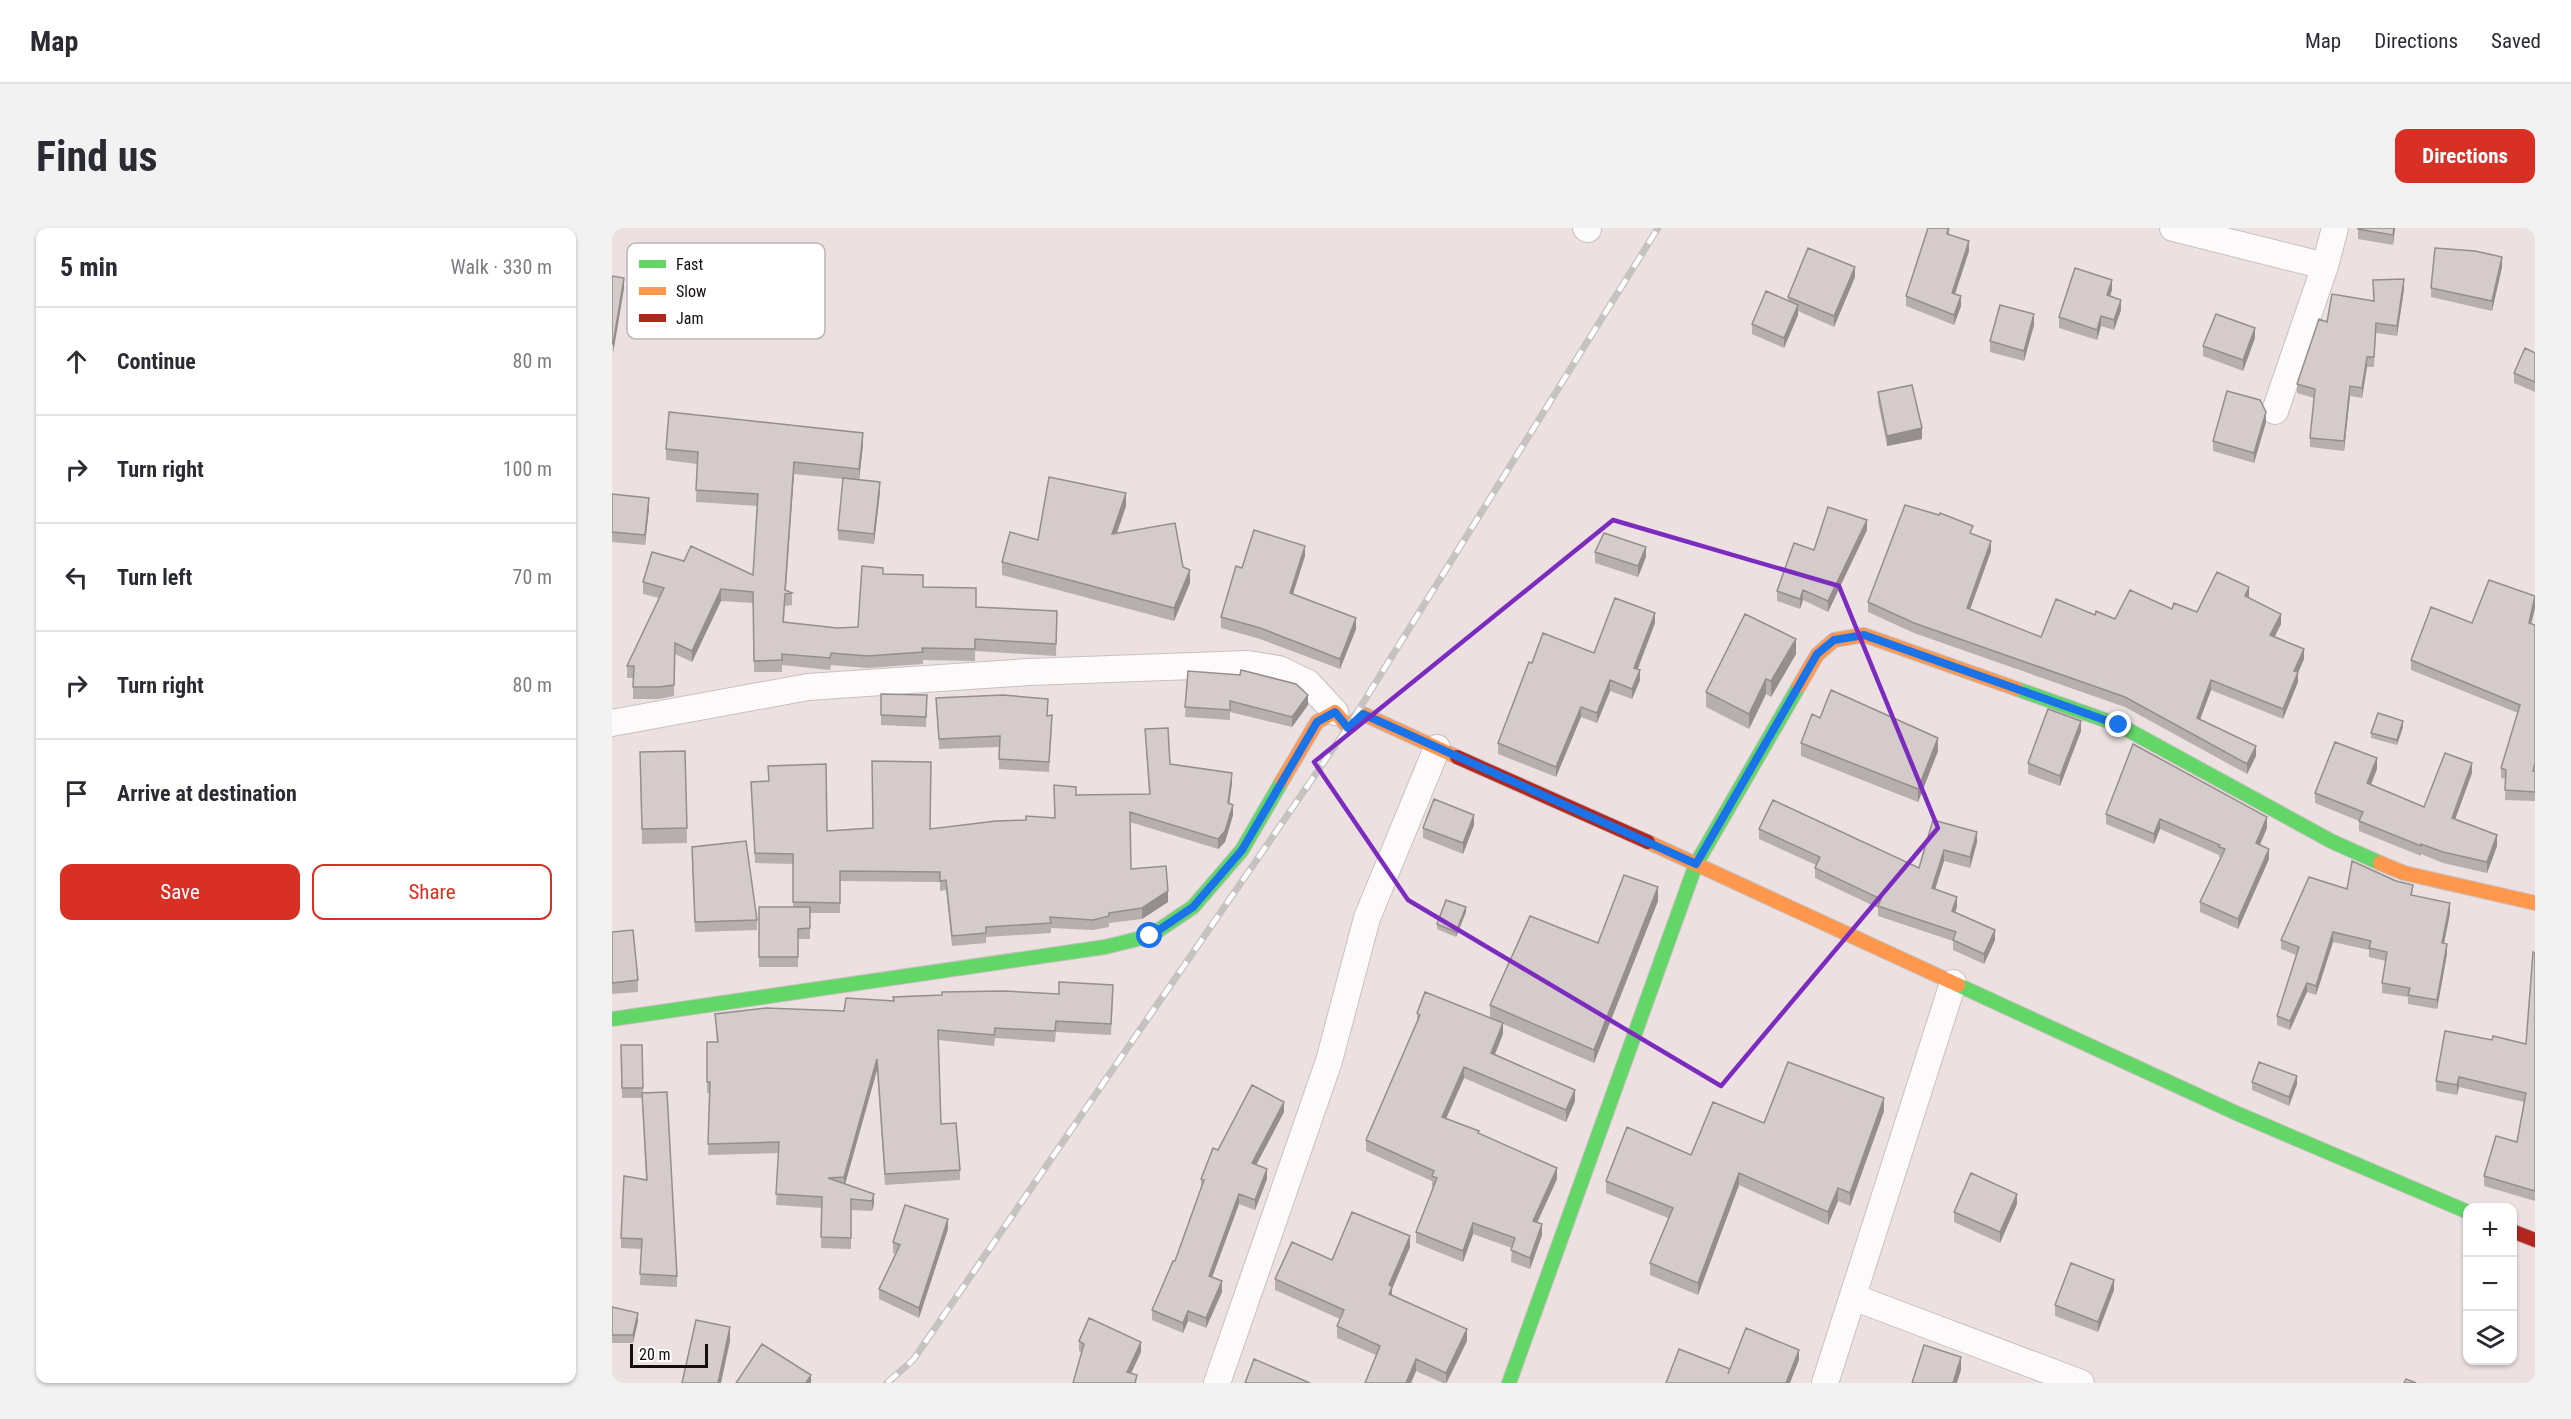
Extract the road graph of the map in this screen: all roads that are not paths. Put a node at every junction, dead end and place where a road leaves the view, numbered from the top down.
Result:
1 (2174, 228) edge
2 (2335, 228) edge
3 (2325, 266) junction
4 (2275, 411) dead end
5 (1335, 712) junction
6 (612, 723) edge
7 (1437, 748) junction
8 (1696, 864) junction
9 (2535, 903) edge
10 (1953, 983) junction
11 (612, 1018) edge
12 (2463, 1210) edge
13 (2517, 1233) edge
14 (2535, 1240) edge
15 (1853, 1297) junction
16 (1217, 1383) edge
17 (1509, 1383) edge
18 (1825, 1383) edge
19 (2081, 1383) edge

1 - 3 street
2 - 3 street
3 - 4 street
5 - 6 street
5 - 7 street
5 - 11 street
7 - 8 street
7 - 16 street
8 - 9 street
8 - 10 street
8 - 17 street
10 - 12 street
10 - 15 street
13 - 14 street
15 - 18 street
15 - 19 street

